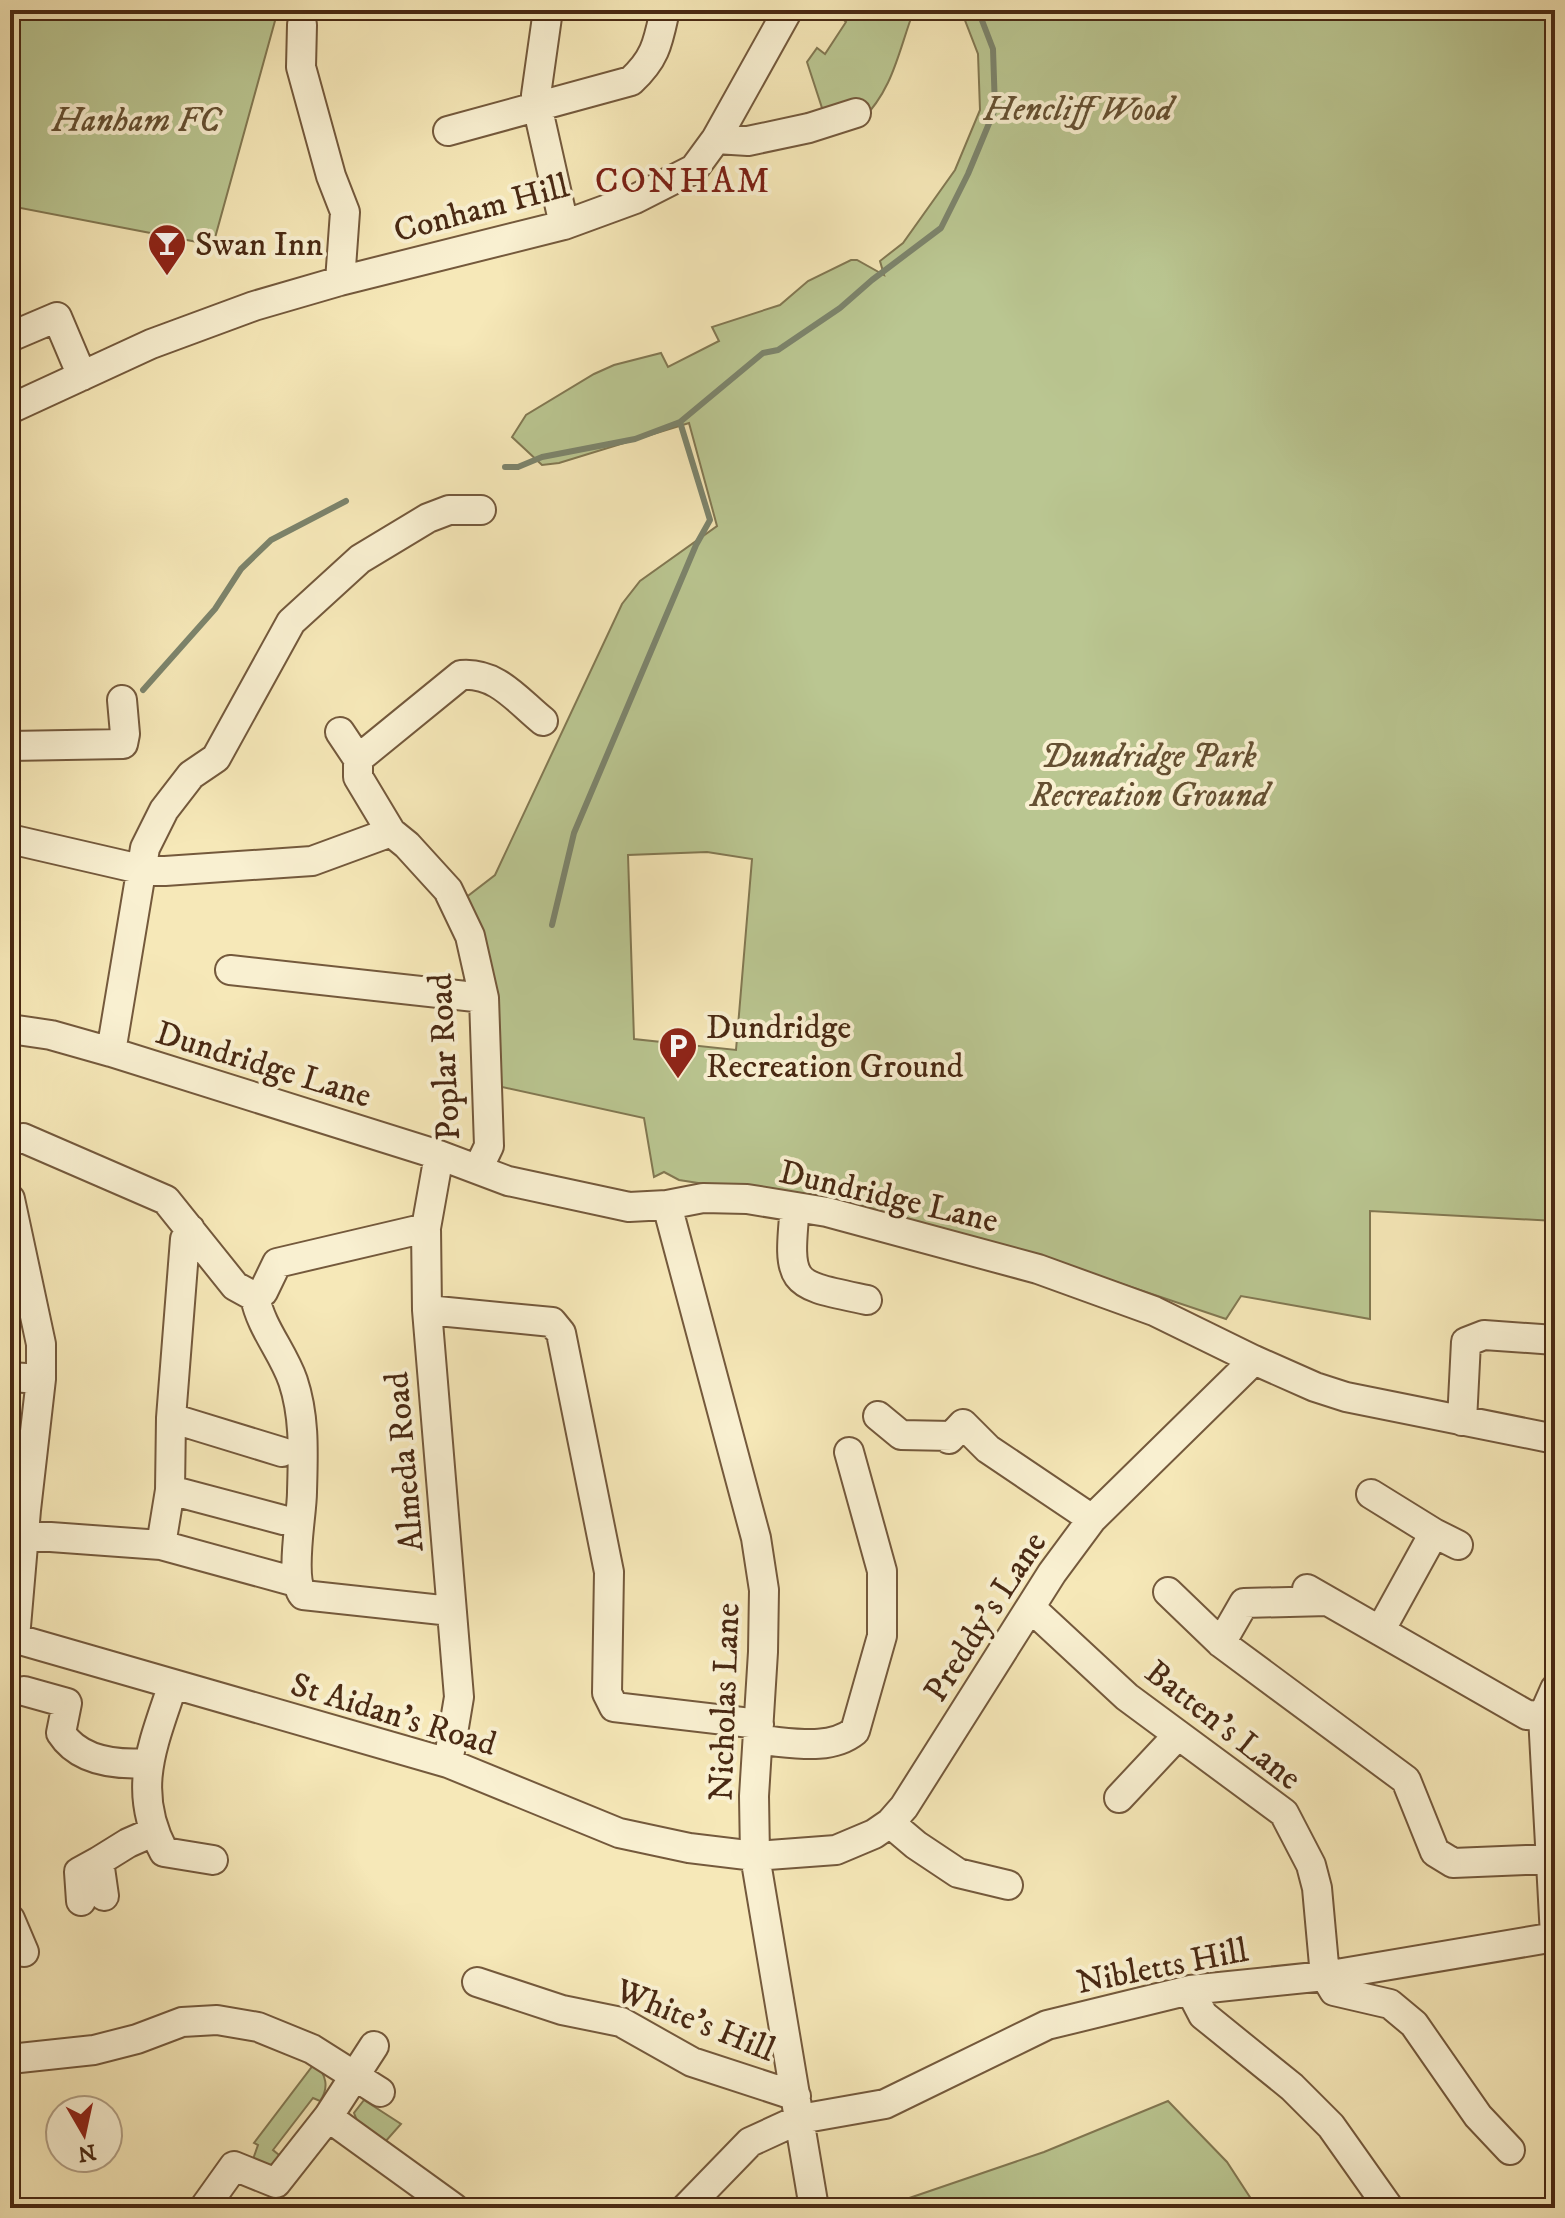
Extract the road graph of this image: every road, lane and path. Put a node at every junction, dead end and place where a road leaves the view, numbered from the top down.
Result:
1 (548, 10) edge
2 (665, 10) edge
3 (788, 10) edge
4 (302, 25) dead end
5 (537, 105) junction
6 (856, 113) dead end
7 (448, 131) dead end
8 (716, 139) junction
9 (564, 225) junction
10 (340, 281) junction
11 (10, 337) edge
12 (82, 376) junction
13 (10, 409) edge
14 (481, 510) dead end
15 (122, 700) dead end
16 (543, 721) dead end
17 (340, 732) dead end
18 (10, 746) edge
19 (358, 759) junction
20 (391, 832) junction
21 (10, 839) edge
22 (140, 869) junction
23 (230, 970) dead end
24 (484, 998) junction
25 (10, 1029) edge
26 (111, 1052) junction
27 (10, 1140) edge
28 (439, 1155) junction
29 (478, 1169) junction
30 (10, 1199) edge
31 (667, 1205) junction
32 (795, 1207) junction
33 (426, 1228) junction
34 (190, 1229) junction
35 (15, 1257) edge
36 (255, 1297) junction
37 (867, 1300) dead end
38 (427, 1310) junction
39 (1555, 1340) edge
40 (1254, 1360) junction
41 (10, 1377) edge
42 (41, 1379) junction
43 (878, 1416) dead end
44 (171, 1418) junction
45 (1462, 1421) junction
46 (1555, 1439) edge
47 (282, 1452) dead end
48 (849, 1452) dead end
49 (170, 1490) junction
50 (1371, 1494) dead end
51 (20, 1518) edge
52 (1092, 1519) junction
53 (283, 1520) dead end
54 (161, 1545) junction
55 (296, 1582) junction
56 (1168, 1592) dead end
57 (1031, 1608) junction
58 (451, 1611) junction
59 (1380, 1631) junction
60 (12, 1638) edge
61 (1221, 1643) junction
62 (173, 1684) junction
63 (1555, 1689) edge
64 (24, 1691) dead end
65 (1543, 1716) junction
66 (758, 1732) junction
67 (1178, 1735) junction
68 (147, 1763) junction
69 (448, 1763) junction
70 (1119, 1798) dead end
71 (890, 1823) junction
72 (148, 1842) junction
73 (755, 1856) junction
74 (1551, 1859) junction
75 (213, 1860) dead end
76 (1008, 1885) dead end
77 (92, 1898) dead end
78 (10, 1919) edge
79 (1555, 1937) edge
80 (24, 1952) dead end
81 (1325, 1976) junction
82 (477, 1982) dead end
83 (1190, 1990) junction
84 (374, 2046) dead end
85 (10, 2059) edge
86 (356, 2077) junction
87 (380, 2092) dead end
88 (798, 2108) junction
89 (328, 2117) junction
90 (1510, 2150) dead end
91 (204, 2208) edge
92 (454, 2208) edge
93 (686, 2208) edge
94 (814, 2208) edge
95 (1389, 2208) edge

1 - 5 street
2 - 5 street
3 - 8 street, Conham Hill
4 - 10 street
5 - 7 street
5 - 9 street
6 - 8 street
8 - 9 street, Conham Hill
9 - 10 street, Conham Hill
10 - 12 street, Conham Hill
11 - 12 street
12 - 13 street, Conham Hill
14 - 22 street
15 - 18 street
16 - 19 street
17 - 19 street, Poplar Road
19 - 20 street, Poplar Road
20 - 22 street
20 - 24 street, Poplar Road
21 - 22 street
22 - 26 street
23 - 24 street
24 - 29 street, Poplar Road
25 - 26 street, Dundridge Lane
26 - 28 street, Dundridge Lane
27 - 34 street
28 - 29 street, Dundridge Lane
28 - 33 street, Almeda Road
29 - 31 street, Dundridge Lane
30 - 35 street
31 - 32 street, Dundridge Lane
31 - 66 street, Nicholas Lane
32 - 37 street
32 - 40 street, Dundridge Lane
33 - 36 street
33 - 38 street, Almeda Road
34 - 36 street
34 - 44 street
35 - 42 street
36 - 55 street
38 - 58 street, Almeda Road
38 - 66 street
39 - 45 street
40 - 45 street, Dundridge Lane
40 - 52 street, Preddy's Lane
41 - 42 street
42 - 51 street
43 - 52 street
44 - 47 street
44 - 49 street
45 - 46 street, Dundridge Lane
48 - 66 street
49 - 53 street
49 - 54 street
50 - 59 street
51 - 54 street
51 - 60 street
52 - 57 street, Preddy's Lane
54 - 55 street
55 - 58 street
56 - 61 street
57 - 67 street, Batten's Lane
57 - 71 street, Preddy's Lane
58 - 69 street, Almeda Road
59 - 61 street
59 - 65 street
60 - 62 street, St Aidan's Road
61 - 74 street
62 - 68 street
62 - 69 street, St Aidan's Road
63 - 65 street
64 - 68 street
65 - 74 street
66 - 73 street, Nicholas Lane
67 - 70 street
67 - 81 street, Batten's Lane
68 - 72 street
69 - 73 street, St Aidan's Road
71 - 73 street, Preddy's Lane
71 - 76 street
72 - 75 street
72 - 77 street
73 - 88 street, Nicholas Lane
74 - 79 street
78 - 80 street
79 - 81 street, Nibletts Hill
81 - 83 street, Nibletts Hill
81 - 90 street
82 - 88 street, White's Hill
83 - 88 street, Nibletts Hill
83 - 95 street
84 - 86 street
85 - 86 street
86 - 87 street
86 - 89 street
88 - 93 street
88 - 94 street, Nicholas Lane
89 - 91 street
89 - 92 street

